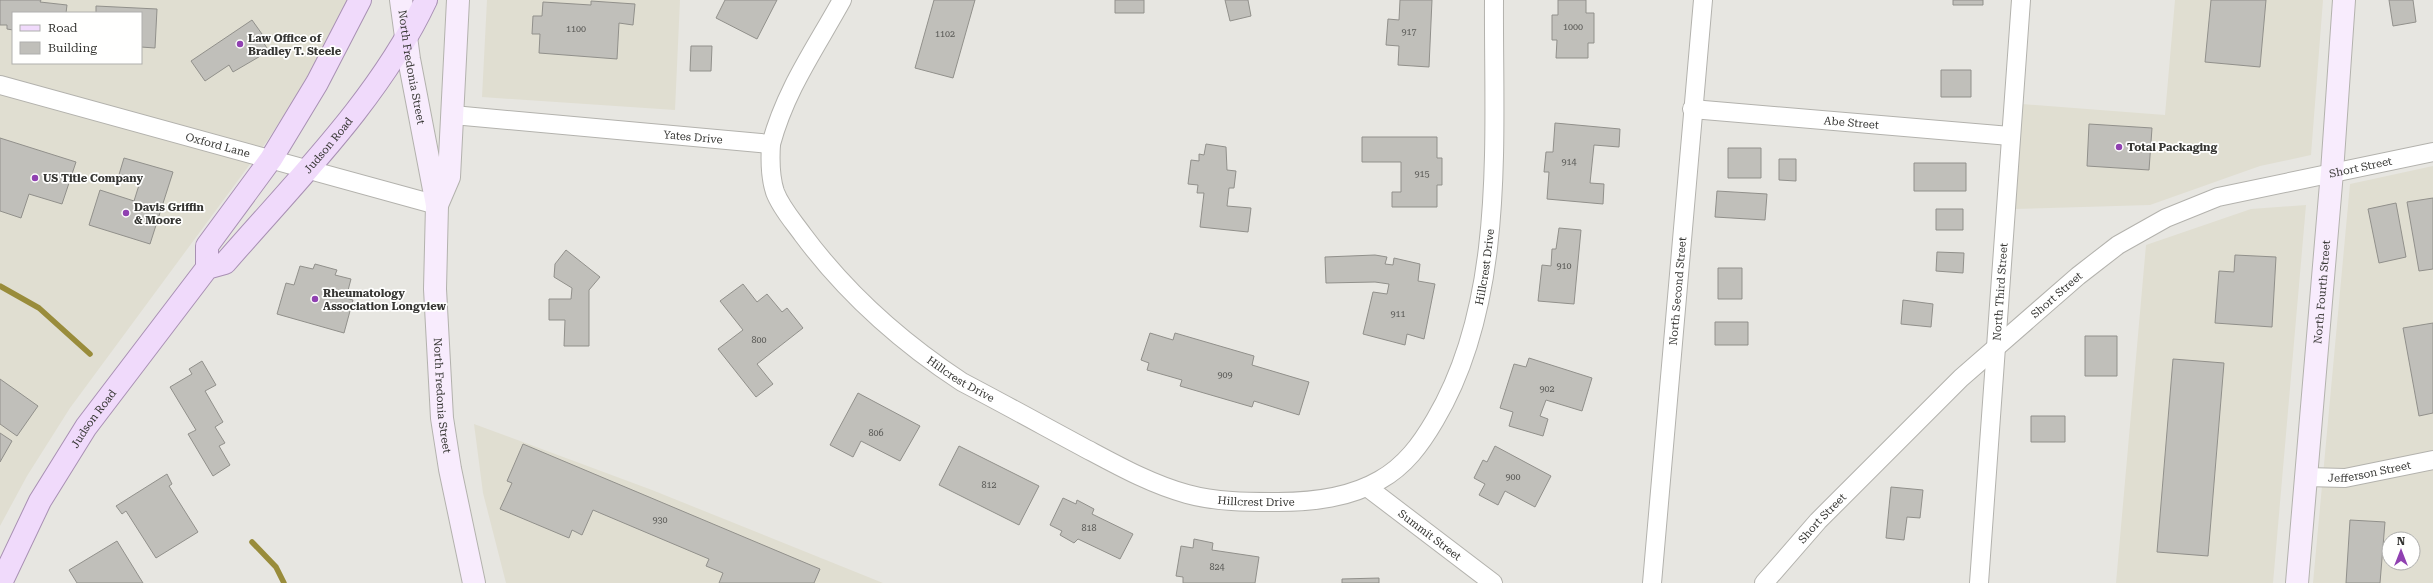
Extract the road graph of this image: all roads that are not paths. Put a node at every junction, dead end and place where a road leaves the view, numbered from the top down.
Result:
1 (360, 0) edge
2 (401, 0) edge
3 (426, 0) edge
4 (458, 0) edge
5 (842, 0) edge
6 (1494, 0) edge
7 (1703, 0) edge
8 (2021, 0) edge
9 (2344, 0) edge
10 (406, 40) junction
11 (0, 85) edge
12 (1692, 109) junction
13 (453, 116) junction
14 (2010, 136) junction
15 (771, 144) junction
16 (2433, 152) edge
17 (271, 159) junction
18 (306, 170) junction
19 (2332, 172) junction
20 (437, 205) junction
21 (207, 268) junction
22 (1997, 345) junction
23 (2433, 460) edge
24 (2306, 478) junction
25 (1367, 487) junction
26 (1, 583) edge
27 (474, 583) edge
28 (1493, 583) edge
29 (1652, 583) edge
30 (1764, 583) edge
31 (1979, 583) edge
32 (2297, 583) edge

1 - 17 main road
2 - 10 street, North Fredonia Street
3 - 10 main road, Judson Road
4 - 13 street, North Fredonia Street
5 - 15 street
6 - 25 street, Hillcrest Drive
7 - 12 street, North Second Street
8 - 14 street, North Third Street
9 - 19 street, North Fourth Street
10 - 18 main road, Judson Road
10 - 20 street, North Fredonia Street
11 - 17 street, Oxford Lane
12 - 14 street, Abe Street
12 - 29 street, North Second Street
13 - 15 street, Yates Drive
13 - 20 street, North Fredonia Street
14 - 22 street, North Third Street
15 - 25 street, Hillcrest Drive
16 - 19 street, Short Street
17 - 18 street, Oxford Lane
17 - 21 main road
18 - 20 street, Oxford Lane
18 - 21 main road, Judson Road
19 - 22 street, Short Street
19 - 24 street, North Fourth Street
20 - 27 street, North Fredonia Street
21 - 26 main road, Judson Road
22 - 30 street, Short Street
22 - 31 street, North Third Street
23 - 24 street, Jefferson Street
24 - 32 street, North Fourth Street
25 - 28 street, Summit Street

